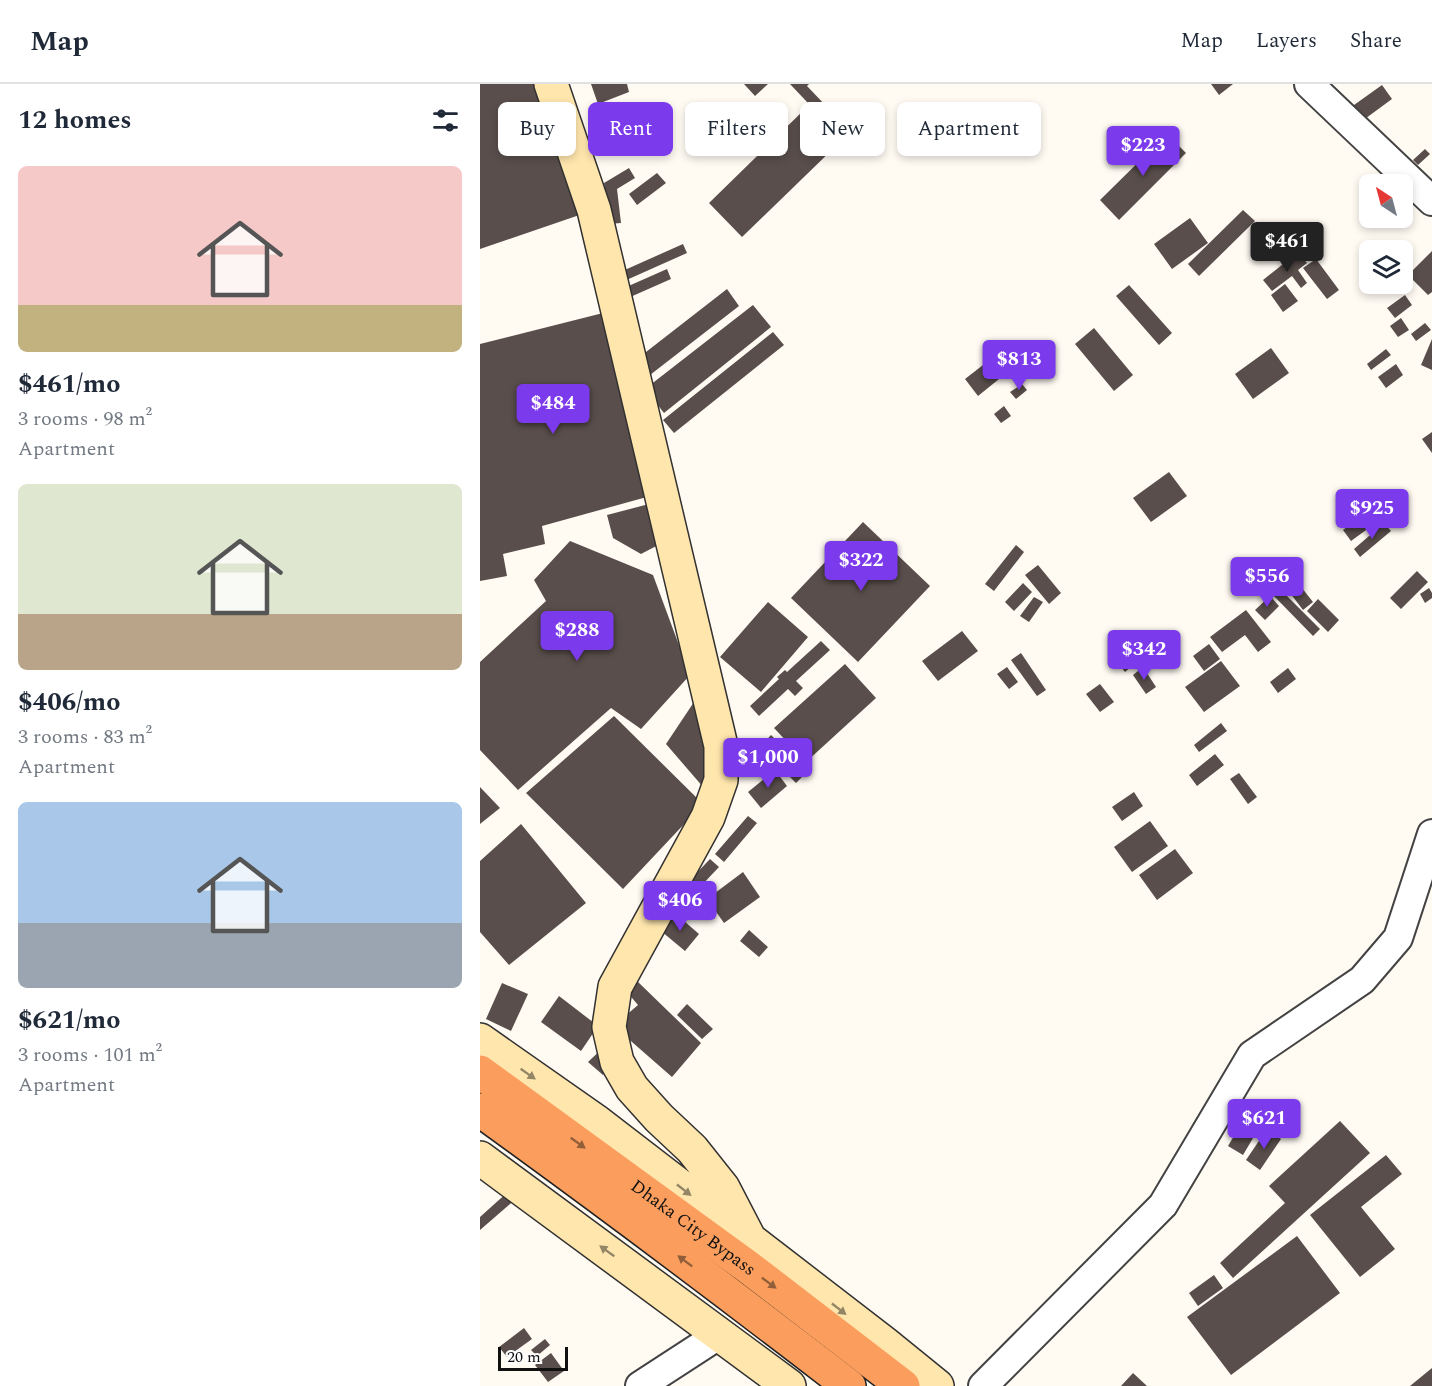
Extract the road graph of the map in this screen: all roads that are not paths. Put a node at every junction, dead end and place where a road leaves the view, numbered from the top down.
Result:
1 (551, 84) edge
2 (1309, 84) edge
3 (1432, 201) edge
4 (1432, 834) edge
5 (480, 1040) edge
6 (480, 1072) edge
7 (480, 1110) edge
8 (480, 1158) edge
9 (750, 1240) junction
10 (720, 1334) junction
11 (640, 1386) edge
12 (789, 1386) edge
13 (849, 1386) edge
14 (903, 1386) edge
15 (937, 1386) edge
16 (983, 1386) edge

1 - 9 main road
2 - 3 street
4 - 16 street
5 -> 9 main road
6 -> 14 highway, Dhaka City Bypass
13 -> 7 highway, Dhaka City Bypass
10 -> 8 main road
9 -> 15 main road
10 - 11 street
10 - 12 main road

